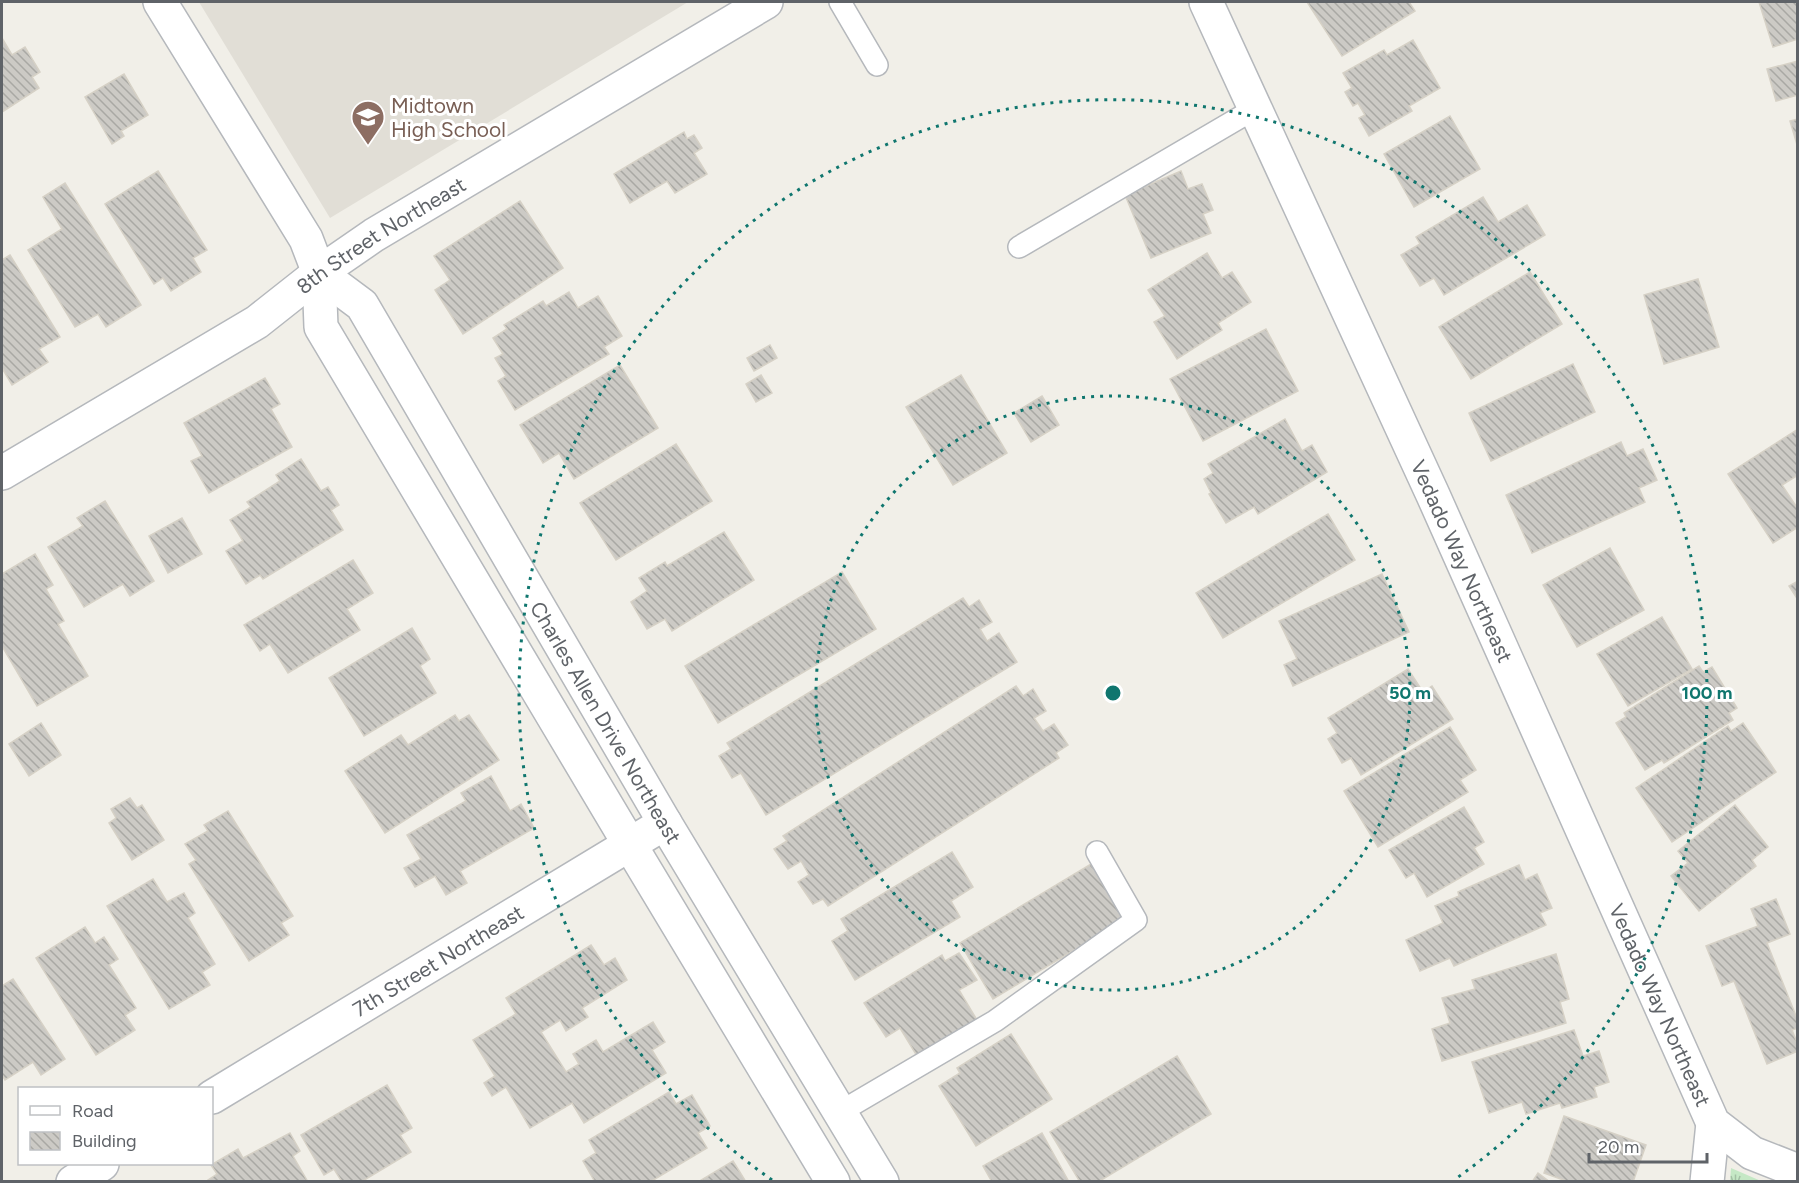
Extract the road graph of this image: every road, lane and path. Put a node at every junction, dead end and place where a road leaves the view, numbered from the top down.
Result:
1 (160, 2) edge
2 (766, 2) edge
3 (840, 2) edge
4 (1206, 2) edge
5 (877, 65) dead end
6 (1256, 108) junction
7 (1019, 247) dead end
8 (319, 273) junction
9 (2, 473) edge
10 (665, 823) junction
11 (630, 845) junction
12 (1097, 852) dead end
13 (213, 1096) edge
14 (840, 1112) junction
15 (1713, 1123) junction
16 (1797, 1171) edge
17 (833, 1182) edge
18 (882, 1182) edge
19 (1707, 1182) edge

1 - 8 street, Charles Allen Drive Northeast
2 - 8 street, 8th Street Northeast
3 - 5 lane
4 - 6 street, Vedado Way Northeast
6 - 7 lane
6 - 15 street, Vedado Way Northeast
8 - 9 street, 8th Street Northeast
8 - 10 street, Charles Allen Drive Northeast
8 - 11 street, Charles Allen Drive Northeast
10 - 11 street, 7th Street Northeast
10 - 14 street, Charles Allen Drive Northeast
11 - 13 street, 7th Street Northeast
11 - 17 street, Charles Allen Drive Northeast
12 - 14 lane
14 - 18 street, Charles Allen Drive Northeast
15 - 16 street, Vedado Way Northeast
15 - 19 street, Vedado Way Northeast

